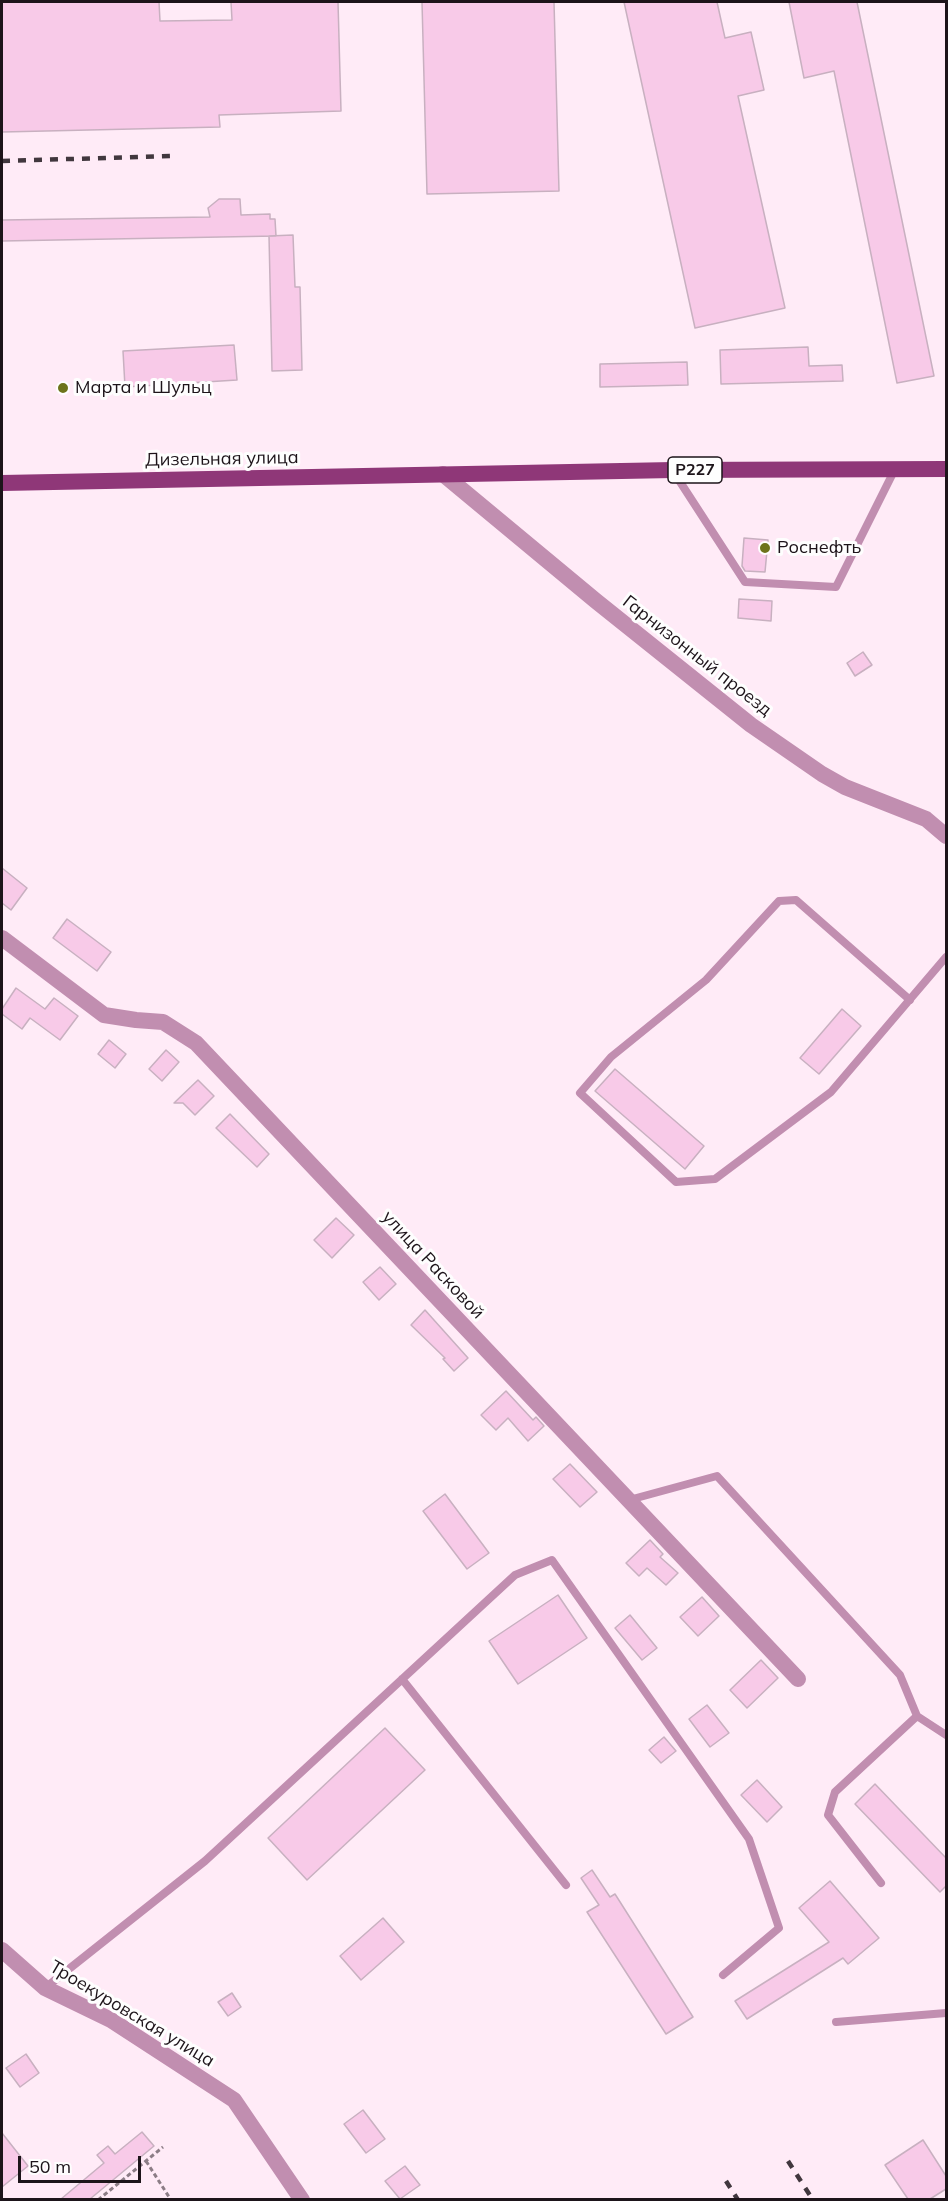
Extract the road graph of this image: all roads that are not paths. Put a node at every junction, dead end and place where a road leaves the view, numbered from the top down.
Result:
1 (895, 468) junction
2 (946, 468) edge
3 (673, 470) junction
4 (443, 474) junction
5 (2, 483) edge
6 (946, 836) edge
7 (2, 938) edge
8 (946, 957) edge
9 (910, 1000) junction
10 (629, 1500) junction
11 (402, 1679) junction
12 (798, 1679) dead end
13 (917, 1716) junction
14 (946, 1735) edge
15 (881, 1882) dead end
16 (566, 1885) dead end
17 (2, 1950) edge
18 (723, 1975) dead end
19 (45, 1988) junction
20 (946, 2013) edge
21 (836, 2022) dead end
22 (302, 2199) edge

1 - 2 main road, Р227
1 - 3 main road, Р227
1 - 3 lane
3 - 4 main road, Р227
4 - 5 main road, Дизельная улица / Р227
4 - 6 street, Гарнизонный проезд
7 - 10 street, улица Расковой
8 - 9 lane
9 - 9 lane
10 - 12 street, улица Расковой
10 - 13 lane
11 - 16 lane
11 - 18 lane
11 - 19 lane
13 - 14 lane
13 - 15 lane
17 - 19 street, Троекуровская улица
19 - 22 street, Троекуровская улица
20 - 21 lane

